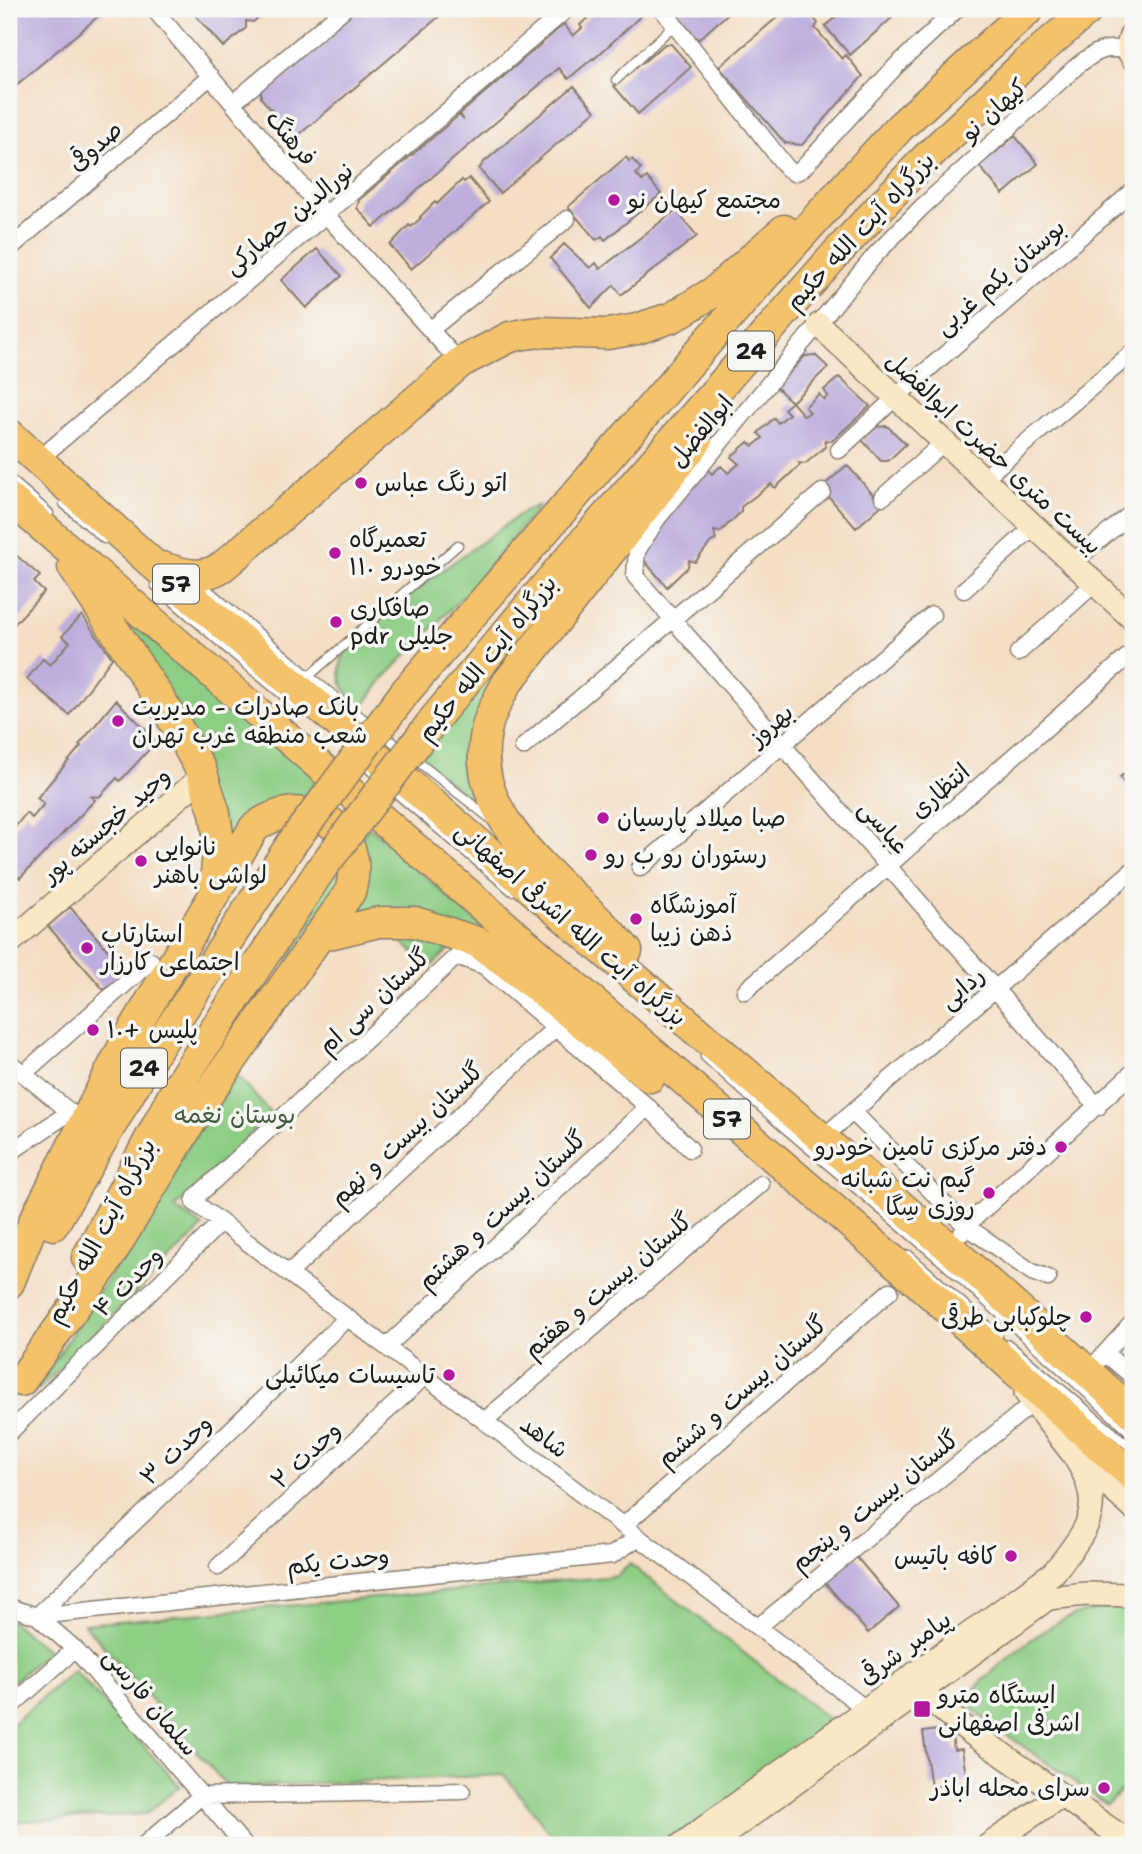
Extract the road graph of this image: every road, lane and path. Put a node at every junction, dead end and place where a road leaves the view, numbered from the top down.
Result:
1 (154, 9) edge
2 (344, 9) edge
3 (567, 9) edge
4 (662, 9) edge
5 (957, 9) edge
6 (1029, 9) edge
7 (1089, 9) edge
8 (1105, 9) edge
9 (675, 24) junction
10 (1132, 47) edge
11 (1026, 63) junction
12 (211, 76) junction
13 (616, 79) dead end
14 (233, 103) junction
15 (900, 128) junction
16 (1133, 191) edge
17 (327, 216) junction
18 (567, 219) dead end
19 (9, 249) edge
20 (835, 255) junction
21 (819, 325) junction
22 (430, 330) junction
23 (1133, 352) edge
24 (453, 355) dead end
25 (896, 397) junction
26 (9, 434) edge
27 (944, 442) junction
28 (839, 450) dead end
29 (38, 460) junction
30 (9, 478) edge
31 (984, 479) junction
32 (822, 492) dead end
33 (54, 494) dead end
34 (9, 498) edge
35 (883, 498) dead end
36 (1133, 512) edge
37 (1034, 526) junction
38 (56, 529) junction
39 (457, 545) dead end
40 (111, 546) dead end
41 (1073, 562) junction
42 (152, 573) junction
43 (191, 575) junction
44 (635, 576) joint
45 (1095, 583) junction
46 (964, 590) dead end
47 (932, 615) dead end
48 (673, 619) junction
49 (1133, 619) edge
50 (1133, 652) edge
51 (1018, 653) dead end
52 (309, 676) junction
53 (306, 714) dead end
54 (782, 745) junction
55 (523, 747) dead end
56 (346, 748) dead end
57 (335, 766) dead end
58 (201, 770) junction
59 (357, 784) dead end
60 (367, 793) dead end
61 (378, 802) dead end
62 (516, 840) junction
63 (888, 866) junction
64 (640, 868) dead end
65 (1133, 870) edge
66 (214, 894) junction
67 (520, 898) dead end
68 (317, 937) junction
69 (9, 943) edge
70 (151, 961) dead end
71 (995, 989) junction
72 (745, 991) dead end
73 (677, 1014) junction
74 (555, 1028) junction
75 (693, 1047) dead end
76 (9, 1062) edge
77 (1133, 1072) edge
78 (23, 1074) junction
79 (648, 1107) junction
80 (1098, 1107) junction
81 (853, 1112) junction
82 (821, 1139) junction
83 (690, 1149) dead end
84 (9, 1153) edge
85 (789, 1172) junction
86 (761, 1184) dead end
87 (194, 1202) joint
88 (221, 1222) junction
89 (959, 1238) junction
90 (903, 1250) dead end
91 (289, 1273) junction
92 (1048, 1278) dead end
93 (9, 1283) edge
94 (890, 1291) dead end
95 (9, 1300) edge
96 (347, 1318) junction
97 (1133, 1322) edge
98 (386, 1347) junction
99 (990, 1348) junction
100 (1096, 1363) junction
101 (425, 1376) junction
102 (1133, 1377) edge
103 (15, 1391) edge
104 (1023, 1411) dead end
105 (1133, 1413) edge
106 (484, 1421) junction
107 (9, 1433) edge
108 (1133, 1434) edge
109 (1133, 1449) edge
110 (1073, 1454) junction
111 (1133, 1476) edge
112 (1133, 1508) edge
113 (624, 1526) junction
114 (639, 1537) junction
115 (218, 1567) dead end
116 (1133, 1595) edge
117 (9, 1607) edge
118 (37, 1616) junction
119 (758, 1627) junction
120 (75, 1649) junction
121 (912, 1686) junction
122 (9, 1708) edge
123 (872, 1716) junction
124 (462, 1791) dead end
125 (201, 1796) junction
126 (1060, 1796) junction
127 (144, 1845) edge
128 (244, 1845) edge
129 (681, 1845) edge
130 (709, 1845) edge
131 (989, 1845) edge
132 (1133, 1845) edge

1 - 12 street, فرهنگ
2 - 14 street
3 - 17 street, نورالدین حصارکی
4 - 9 street
5 - 9 street
6 - 15 highway, بزرگراه آیت الله حکیم / 24
7 - 11 highway, بزرگراه آیت الله حکیم / 24
8 - 11 street
9 - 13 lane
10 - 21 street, کیهان نو
11 - 20 highway, بزرگراه آیت الله حکیم / 24
12 - 14 street, فرهنگ
12 - 19 street, صدوقی
14 - 17 street, فرهنگ
15 - 43 highway
15 - 95 highway, بزرگراه آیت الله حکیم / 24, bridge
16 - 25 street, بوستان یکم غربی
17 - 22 street, فرهنگ
17 - 29 street, نورالدین حصارکی
18 - 22 street
20 - 62 highway
20 - 103 highway, بزرگراه آیت الله حکیم / 24, bridge
21 - 25 street, بیست متری حضرت ابوالفضل
21 - 44 street, ابوالفضل
22 - 24 street, فرهنگ
23 - 31 street
25 - 27 street, بیست متری حضرت ابوالفضل
25 - 28 street, بوستان یکم غربی
26 - 29 highway, بزرگراه آیت الله اشرفی اصفهانی / 57
27 - 31 street, بیست متری حضرت ابوالفضل
27 - 35 street
29 - 42 highway, بزرگراه آیت الله اشرفی اصفهانی / 57
30 - 38 lane
31 - 37 street, بیست متری حضرت ابوالفضل
32 - 48 street
33 - 40 lane
34 - 38 highway, بزرگراه آیت الله اشرفی اصفهانی / 57
36 - 41 street
37 - 41 street, بیست متری حضرت ابوالفضل
37 - 46 street
38 - 58 highway
38 - 85 highway, بزرگراه آیت الله اشرفی اصفهانی / 57
39 - 52 lane
41 - 45 street, بیست متری حضرت ابوالفضل
42 - 43 highway
42 - 53 lane
42 - 73 highway, بزرگراه آیت الله اشرفی اصفهانی / 57
43 - 52 lane
44 - 48 street, عباسی
45 - 49 street, بیست متری حضرت ابوالفضل
45 - 51 street
47 - 54 street, بهروز
48 - 54 street, عباسی
48 - 55 street
50 - 63 street, انتظاری
52 - 62 lane
54 - 63 street, عباسی
54 - 64 street, بهروز
56 - 67 lane
57 - 59 lane
58 - 66 highway
58 - 69 street, وحید خجسته پور
60 - 61 lane
62 - 73 highway
63 - 71 street, عباسی
63 - 72 street, انتظاری
65 - 71 street, ردایی
66 - 68 highway
66 - 93 highway
68 - 85 highway
68 - 103 highway
70 - 78 street
71 - 80 street, عباسی
71 - 81 street, ردایی
73 - 82 highway, بزرگراه آیت الله اشرفی اصفهانی / 57
74 - 79 street, گلستان سی ام
74 - 87 street, گلستان سی ام
74 - 91 street, گلستان بیست و نهم
75 - 108 lane
76 - 78 street
77 - 80 street
78 - 84 street
79 - 83 street, گلستان سی ام
79 - 98 street, گلستان بیست و هشتم
80 - 89 street
81 - 82 street, ردایی
81 - 89 street
82 - 89 highway, بزرگراه آیت الله اشرفی اصفهانی / 57
85 - 99 highway, بزرگراه آیت الله اشرفی اصفهانی / 57
86 - 106 street, گلستان بیست و هفتم
87 - 88 street, شاهد
88 - 91 street, شاهد
88 - 107 street, وحدت ۴
89 - 92 street
89 - 100 highway, بزرگراه آیت الله اشرفی اصفهانی / 57
90 - 109 lane
91 - 96 street, شاهد
94 - 113 street, گلستان بیست و ششم
96 - 98 street, شاهد
96 - 118 street, وحدت ۳
97 - 100 street
98 - 101 street, شاهد
99 - 110 street
99 - 111 highway, بزرگراه آیت الله اشرفی اصفهانی / 57
100 - 102 street
100 - 105 highway, بزرگراه آیت الله اشرفی اصفهانی / 57
101 - 106 street, شاهد
101 - 115 street, وحدت ۲
104 - 119 street, گلستان بیست و پنجم
106 - 113 street, شاهد
110 - 112 street
110 - 121 street, پیامبر شرقی
113 - 114 street, شاهد
114 - 118 street, وحدت یکم
114 - 119 street, شاهد
116 - 121 street, پیامبر شرقی
117 - 118 street, سلمان فارسی
118 - 120 street, سلمان فارسی
119 - 123 street, شاهد
120 - 122 street
120 - 125 street, سلمان فارسی
121 - 123 street, پیامبر شرقی
121 - 126 street
123 - 129 street, پیامبر شرقی
123 - 130 street, پیامبر شرقی
124 - 125 street
125 - 127 street
125 - 128 street, سلمان فارسی
126 - 131 street
126 - 132 street

